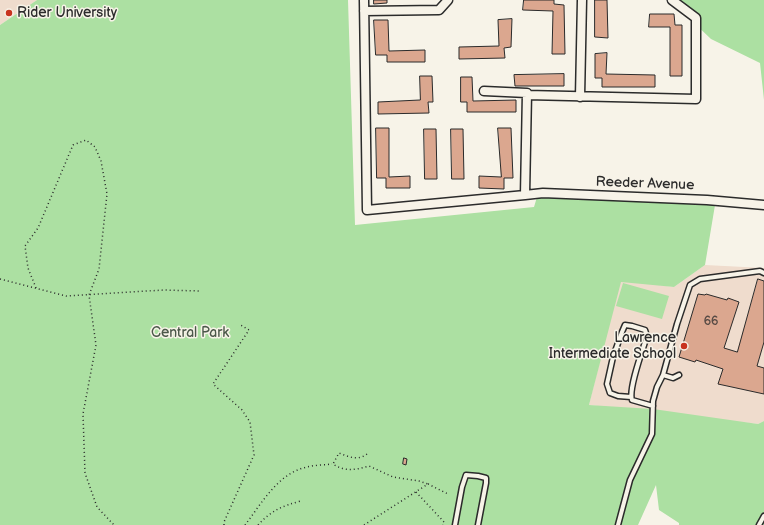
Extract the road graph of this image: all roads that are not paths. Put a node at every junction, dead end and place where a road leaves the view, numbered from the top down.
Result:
1 (364, 0) edge
2 (448, 0) edge
3 (582, 0) edge
4 (672, 0) edge
5 (364, 11) junction
6 (484, 91) dead end
7 (526, 96) junction
8 (580, 97) junction
9 (525, 195) junction
10 (764, 204) edge
11 (764, 273) edge
12 (663, 375) junction
13 (679, 375) dead end
14 (631, 397) junction
15 (653, 406) junction
16 (764, 516) edge
17 (455, 525) edge
18 (478, 525) edge
19 (618, 525) edge
20 (759, 525) edge

1 - 5 street
2 - 5 street
3 - 8 street
4 - 8 street
5 - 9 street, Reeder Avenue
6 - 7 street
7 - 8 street
7 - 9 street
9 - 10 street, Reeder Avenue
11 - 12 lane
12 - 13 lane
12 - 15 lane
14 - 14 lane
14 - 15 lane
15 - 19 lane
16 - 20 lane
17 - 18 lane

